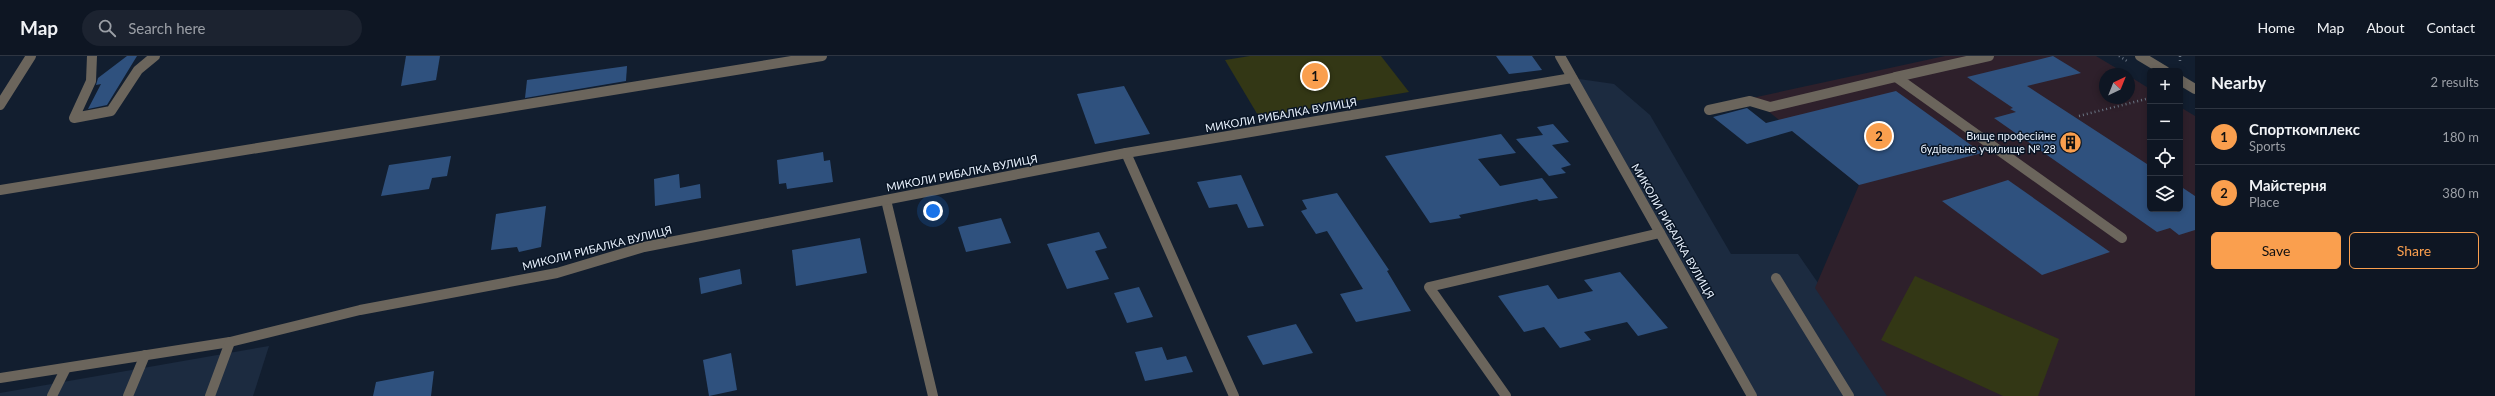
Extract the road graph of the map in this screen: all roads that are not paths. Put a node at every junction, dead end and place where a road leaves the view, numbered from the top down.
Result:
1 (31, 56) edge
2 (92, 56) edge
3 (155, 56) edge
4 (822, 56) edge
5 (1560, 56) edge
6 (1989, 56) edge
7 (2140, 56) edge
8 (2160, 68) edge
9 (1896, 76) junction
10 (1572, 78) junction
11 (2183, 82) edge
12 (2195, 88) edge
13 (0, 105) edge
14 (1709, 110) dead end
15 (1126, 153) junction
16 (0, 190) edge
17 (886, 200) junction
18 (1660, 233) junction
19 (2122, 238) dead end
20 (1776, 278) dead end
21 (230, 342) junction
22 (145, 355) junction
23 (66, 368) junction
24 (0, 378) edge
25 (52, 396) edge
26 (128, 396) edge
27 (210, 396) edge
28 (933, 396) edge
29 (1234, 396) edge
30 (1506, 396) edge
31 (1752, 396) edge
32 (1849, 396) edge

1 - 13 street
2 - 3 street
4 - 16 street
5 - 10 street, МИКОЛИ РИБАЛКА ВУЛИЦЯ
6 - 9 street
7 - 8 street
9 - 14 street
9 - 19 street
10 - 15 street, МИКОЛИ РИБАЛКА ВУЛИЦЯ
10 - 18 street, МИКОЛИ РИБАЛКА ВУЛИЦЯ
11 - 12 street
15 - 17 street, МИКОЛИ РИБАЛКА ВУЛИЦЯ
15 - 29 street
17 - 21 street, МИКОЛИ РИБАЛКА ВУЛИЦЯ
17 - 28 street
18 - 30 street
18 - 31 street, МИКОЛИ РИБАЛКА ВУЛИЦЯ
20 - 32 street
21 - 22 street, МИКОЛИ РИБАЛКА ВУЛИЦЯ
21 - 27 street
22 - 23 street, МИКОЛИ РИБАЛКА ВУЛИЦЯ
22 - 26 street
23 - 24 street, МИКОЛИ РИБАЛКА ВУЛИЦЯ
23 - 25 street

